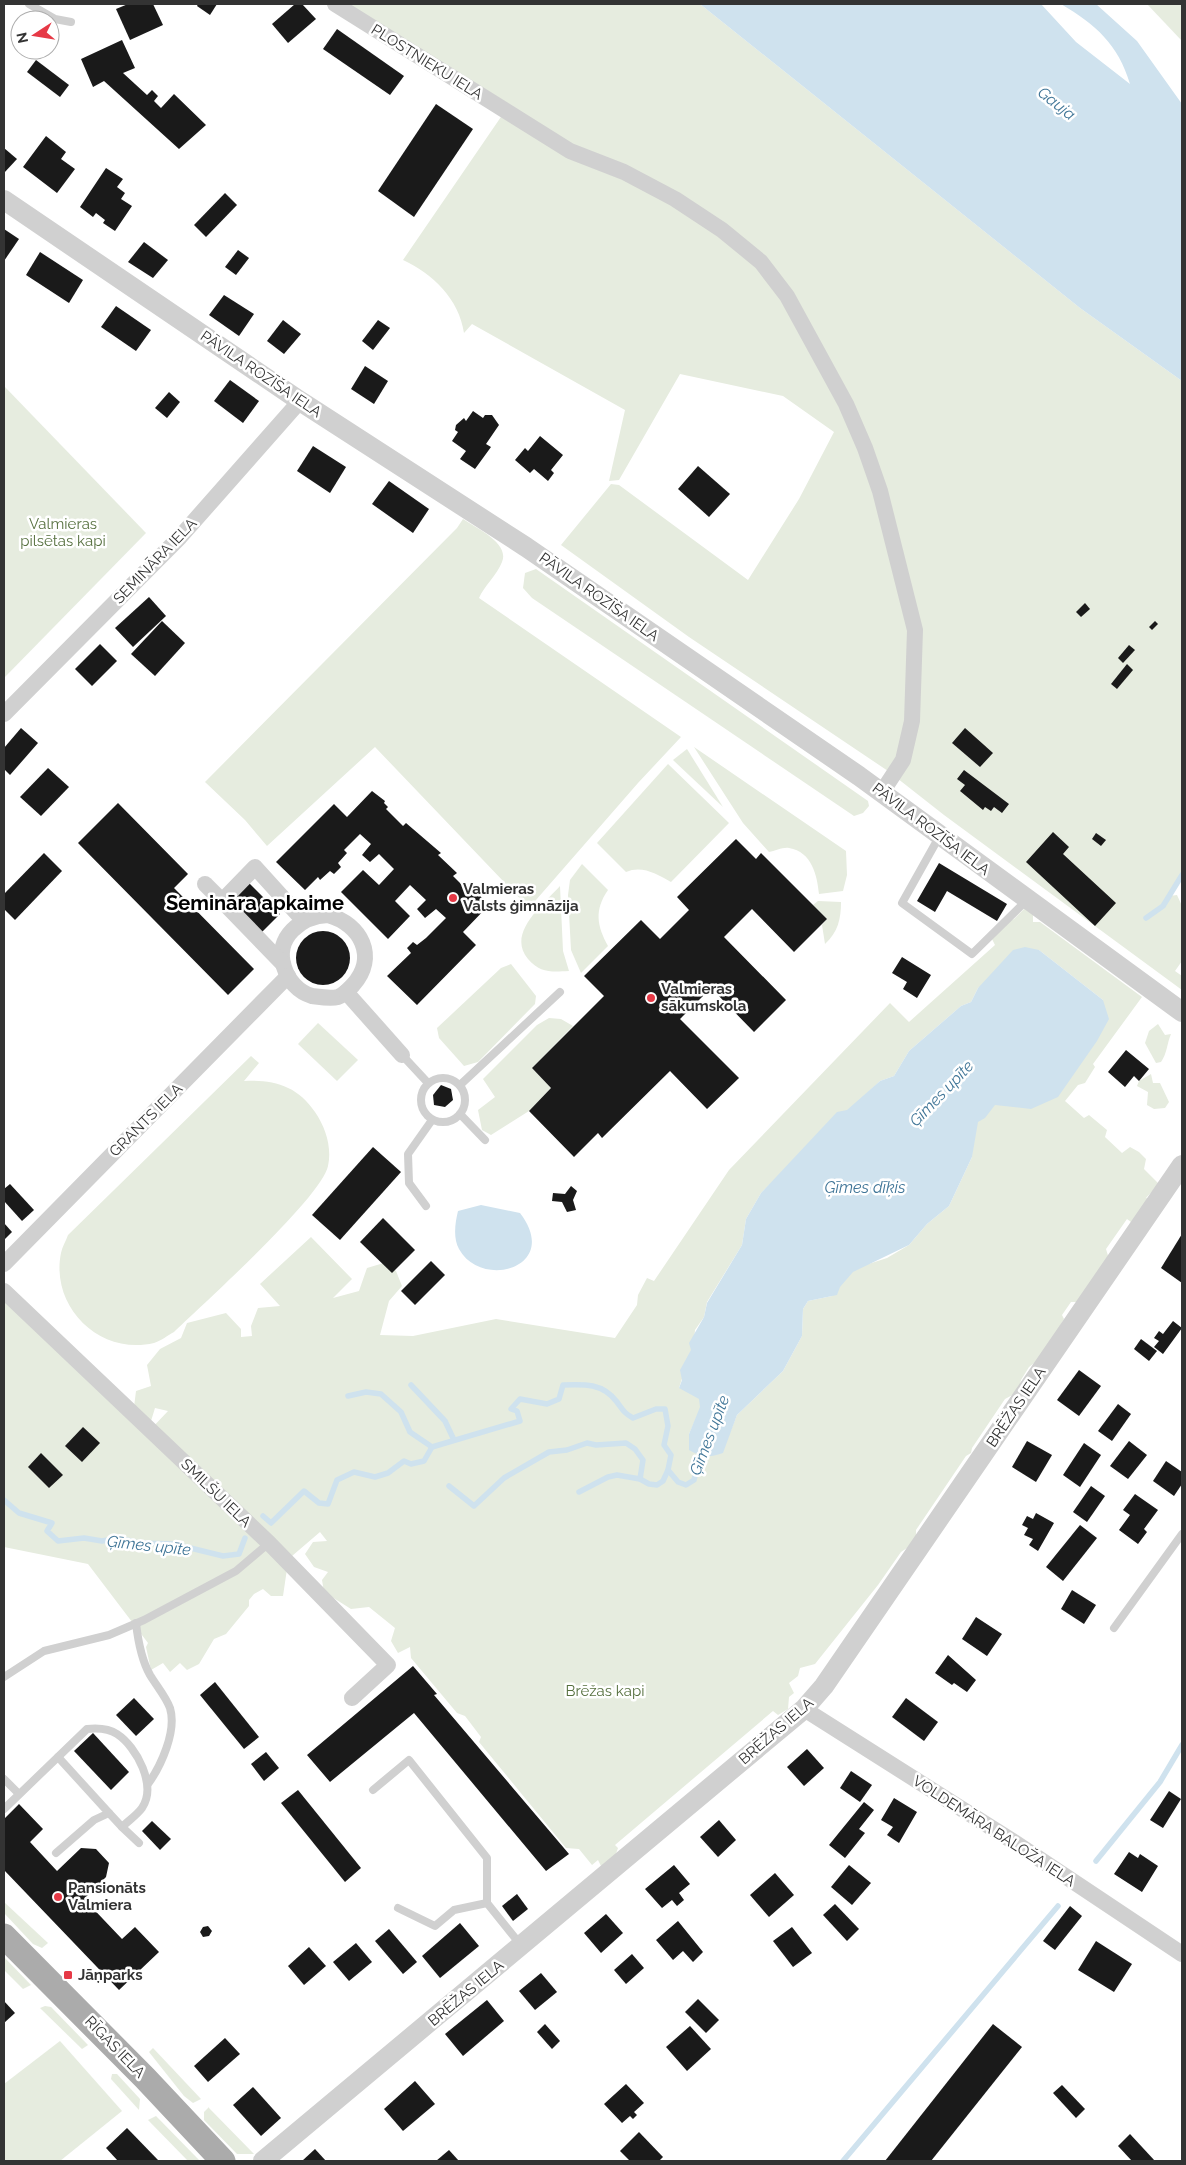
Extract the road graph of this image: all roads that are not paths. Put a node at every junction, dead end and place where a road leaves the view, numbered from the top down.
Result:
1 (29, 4) edge
2 (335, 4) edge
3 (71, 22) dead end
4 (4, 200) edge
5 (300, 401) junction
6 (4, 714) edge
7 (882, 792) junction
8 (940, 835) junction
9 (205, 884) dead end
10 (1027, 900) junction
11 (222, 901) junction
12 (303, 920) junction
13 (285, 970) junction
14 (346, 992) junction
15 (560, 992) dead end
16 (1182, 1012) edge
17 (402, 1055) joint
18 (428, 1083) junction
19 (460, 1085) junction
20 (460, 1114) junction
21 (432, 1120) junction
22 (485, 1140) dead end
23 (1182, 1165) edge
24 (426, 1206) dead end
25 (4, 1264) edge
26 (4, 1291) edge
27 (1182, 1534) edge
28 (269, 1543) junction
29 (136, 1623) junction
30 (1114, 1628) dead end
31 (4, 1677) edge
32 (352, 1698) dead end
33 (804, 1709) junction
34 (58, 1757) junction
35 (4, 1779) edge
36 (148, 1784) junction
37 (373, 1790) dead end
38 (19, 1794) junction
39 (4, 1809) edge
40 (109, 1813) junction
41 (122, 1827) junction
42 (140, 1843) dead end
43 (56, 1853) dead end
44 (487, 1902) junction
45 (398, 1908) dead end
46 (4, 1936) edge
47 (521, 1946) junction
48 (1182, 1954) edge
49 (223, 2161) edge
50 (264, 2161) edge

1 - 3 lane
2 - 7 street, PLOSTNIEKU IELA
4 - 5 street, PĀVILA ROZĪŠA IELA
5 - 6 street, SEMINĀRA IELA
5 - 7 street, PĀVILA ROZĪŠA IELA
7 - 8 street, PĀVILA ROZĪŠA IELA
8 - 10 street, PĀVILA ROZĪŠA IELA
8 - 10 lane
9 - 11 street
10 - 16 street, PĀVILA ROZĪŠA IELA
11 - 12 street
11 - 13 street
12 - 13 street
12 - 14 street
13 - 14 street
13 - 25 street, GRANTS IELA
14 - 17 street
15 - 19 lane
17 - 18 lane
18 - 19 lane
18 - 21 lane
19 - 20 lane
20 - 21 lane
20 - 22 lane
21 - 24 lane
23 - 33 street, BRĒŽAS IELA
26 - 28 street, SMILŠU IELA
27 - 30 lane
28 - 29 lane
28 - 32 street, SMILŠU IELA
29 - 31 lane
29 - 36 lane
33 - 47 street, BRĒŽAS IELA
33 - 48 street, VOLDEMĀRA BALOŽA IELA
34 - 36 lane
34 - 38 lane
34 - 40 lane
35 - 38 lane
36 - 41 lane
37 - 44 lane
38 - 39 lane
40 - 41 lane
40 - 43 lane
41 - 42 lane
44 - 45 lane
44 - 47 lane
46 - 49 main road, RĪGAS IELA
47 - 50 street, BRĒŽAS IELA

